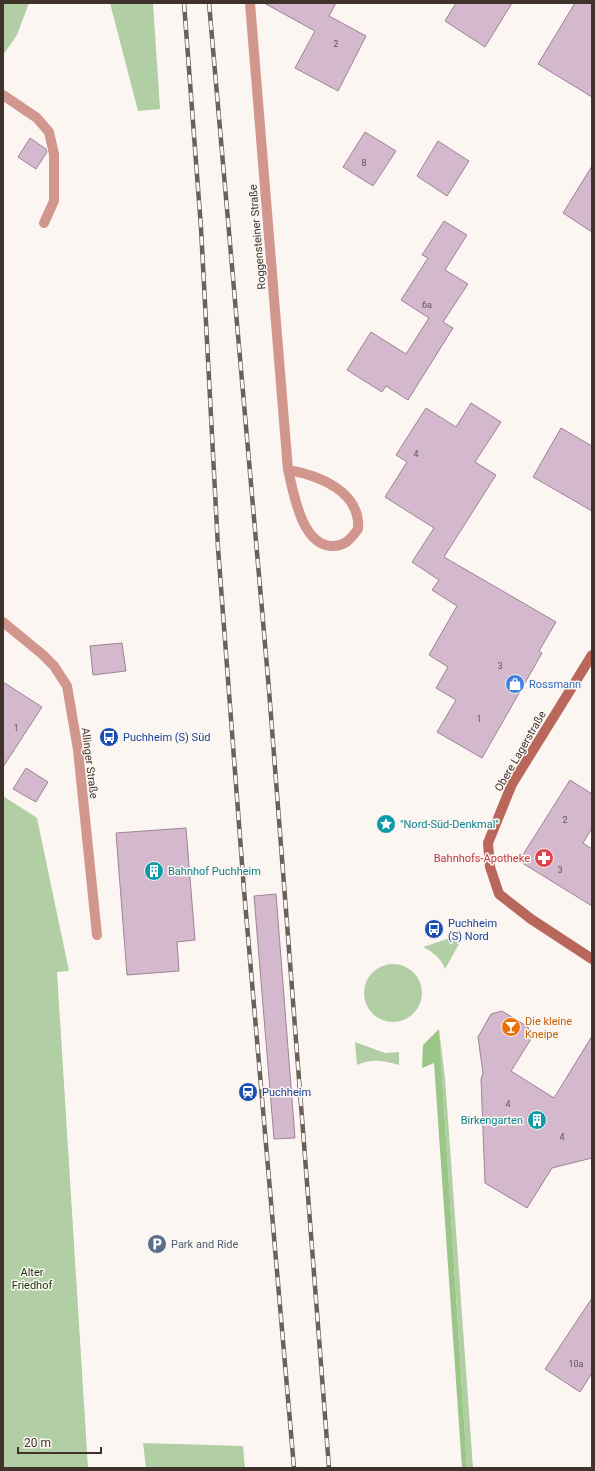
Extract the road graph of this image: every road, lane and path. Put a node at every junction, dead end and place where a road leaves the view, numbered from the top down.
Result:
1 (250, 3) edge
2 (3, 95) edge
3 (44, 223) dead end
4 (288, 470) junction
5 (3, 622) edge
6 (592, 655) edge
7 (97, 935) dead end
8 (592, 960) edge

1 - 4 street, Roggensteiner Straße
2 - 3 street
4 - 4 street, Roggensteiner Straße
5 - 7 street, Allinger Straße
6 - 8 street, Obere Lagerstraße

